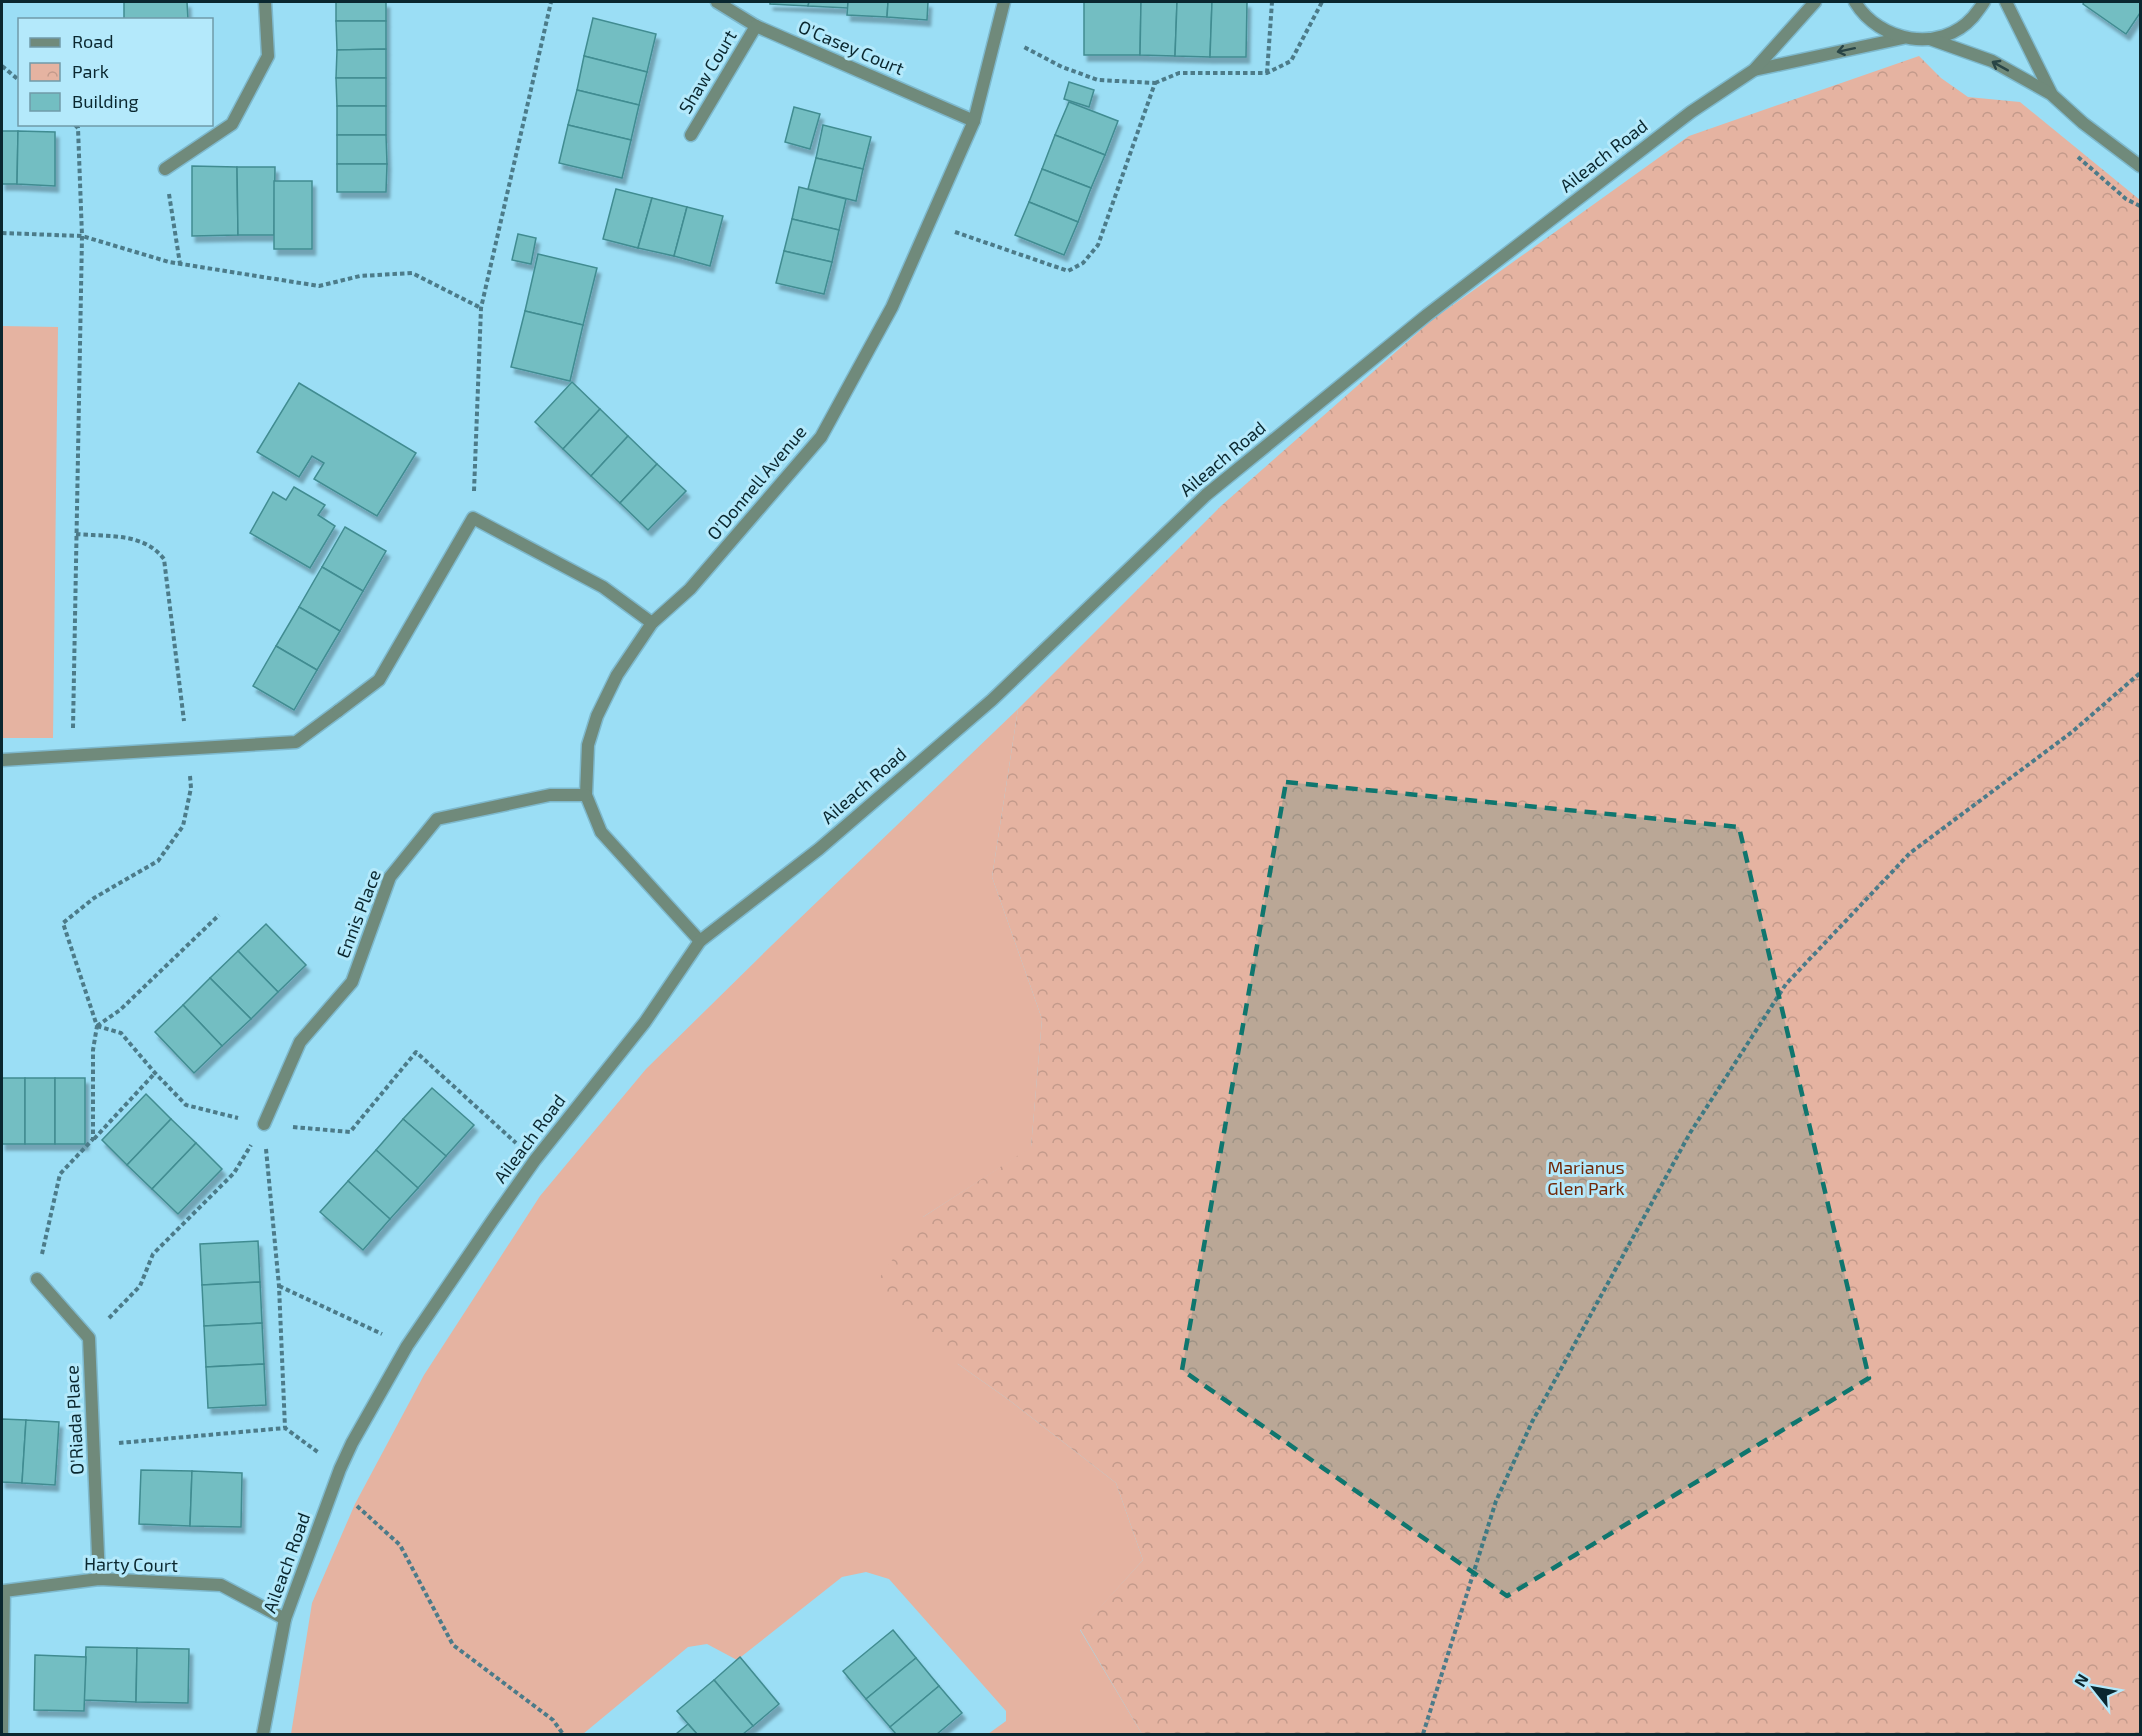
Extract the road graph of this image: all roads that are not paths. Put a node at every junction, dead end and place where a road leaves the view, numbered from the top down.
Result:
1 (265, 2) edge
2 (717, 2) edge
3 (1004, 2) edge
4 (1815, 2) edge
5 (1855, 2) edge
6 (1984, 2) edge
7 (2006, 2) edge
8 (756, 26) junction
9 (1903, 38) junction
10 (1930, 39) junction
11 (1754, 70) junction
12 (2051, 94) junction
13 (974, 121) junction
14 (692, 135) dead end
15 (2140, 166) edge
16 (165, 169) road end
17 (652, 623) junction
18 (2, 759) edge
19 (586, 795) junction
20 (700, 941) junction
21 (264, 1124) road end
22 (37, 1279) road end
23 (99, 1579) junction
24 (285, 1619) junction
25 (2, 1734) edge
26 (263, 1734) edge

1 - 16 street
2 - 8 street, O'Casey Court
3 - 13 street, O'Donnell Avenue
4 - 11 street, Aileach Road
5 - 9 street
6 - 10 street
7 - 12 street
8 - 13 street, O'Casey Court
8 - 14 street, Shaw Court
9 - 10 street
9 -> 11 street, Aileach Road
12 -> 10 street
11 - 20 street, Aileach Road
12 - 15 street
13 - 17 street, O'Donnell Avenue
17 - 18 street
17 - 19 street, O'Donnell Avenue
19 - 20 street, O'Donnell Avenue
19 - 21 street, Ennis Place
20 - 24 street, Aileach Road
22 - 23 street, O'Riada Place
23 - 24 street, Harty Court
23 - 25 street, Harty Court
24 - 26 street, Aileach Road

